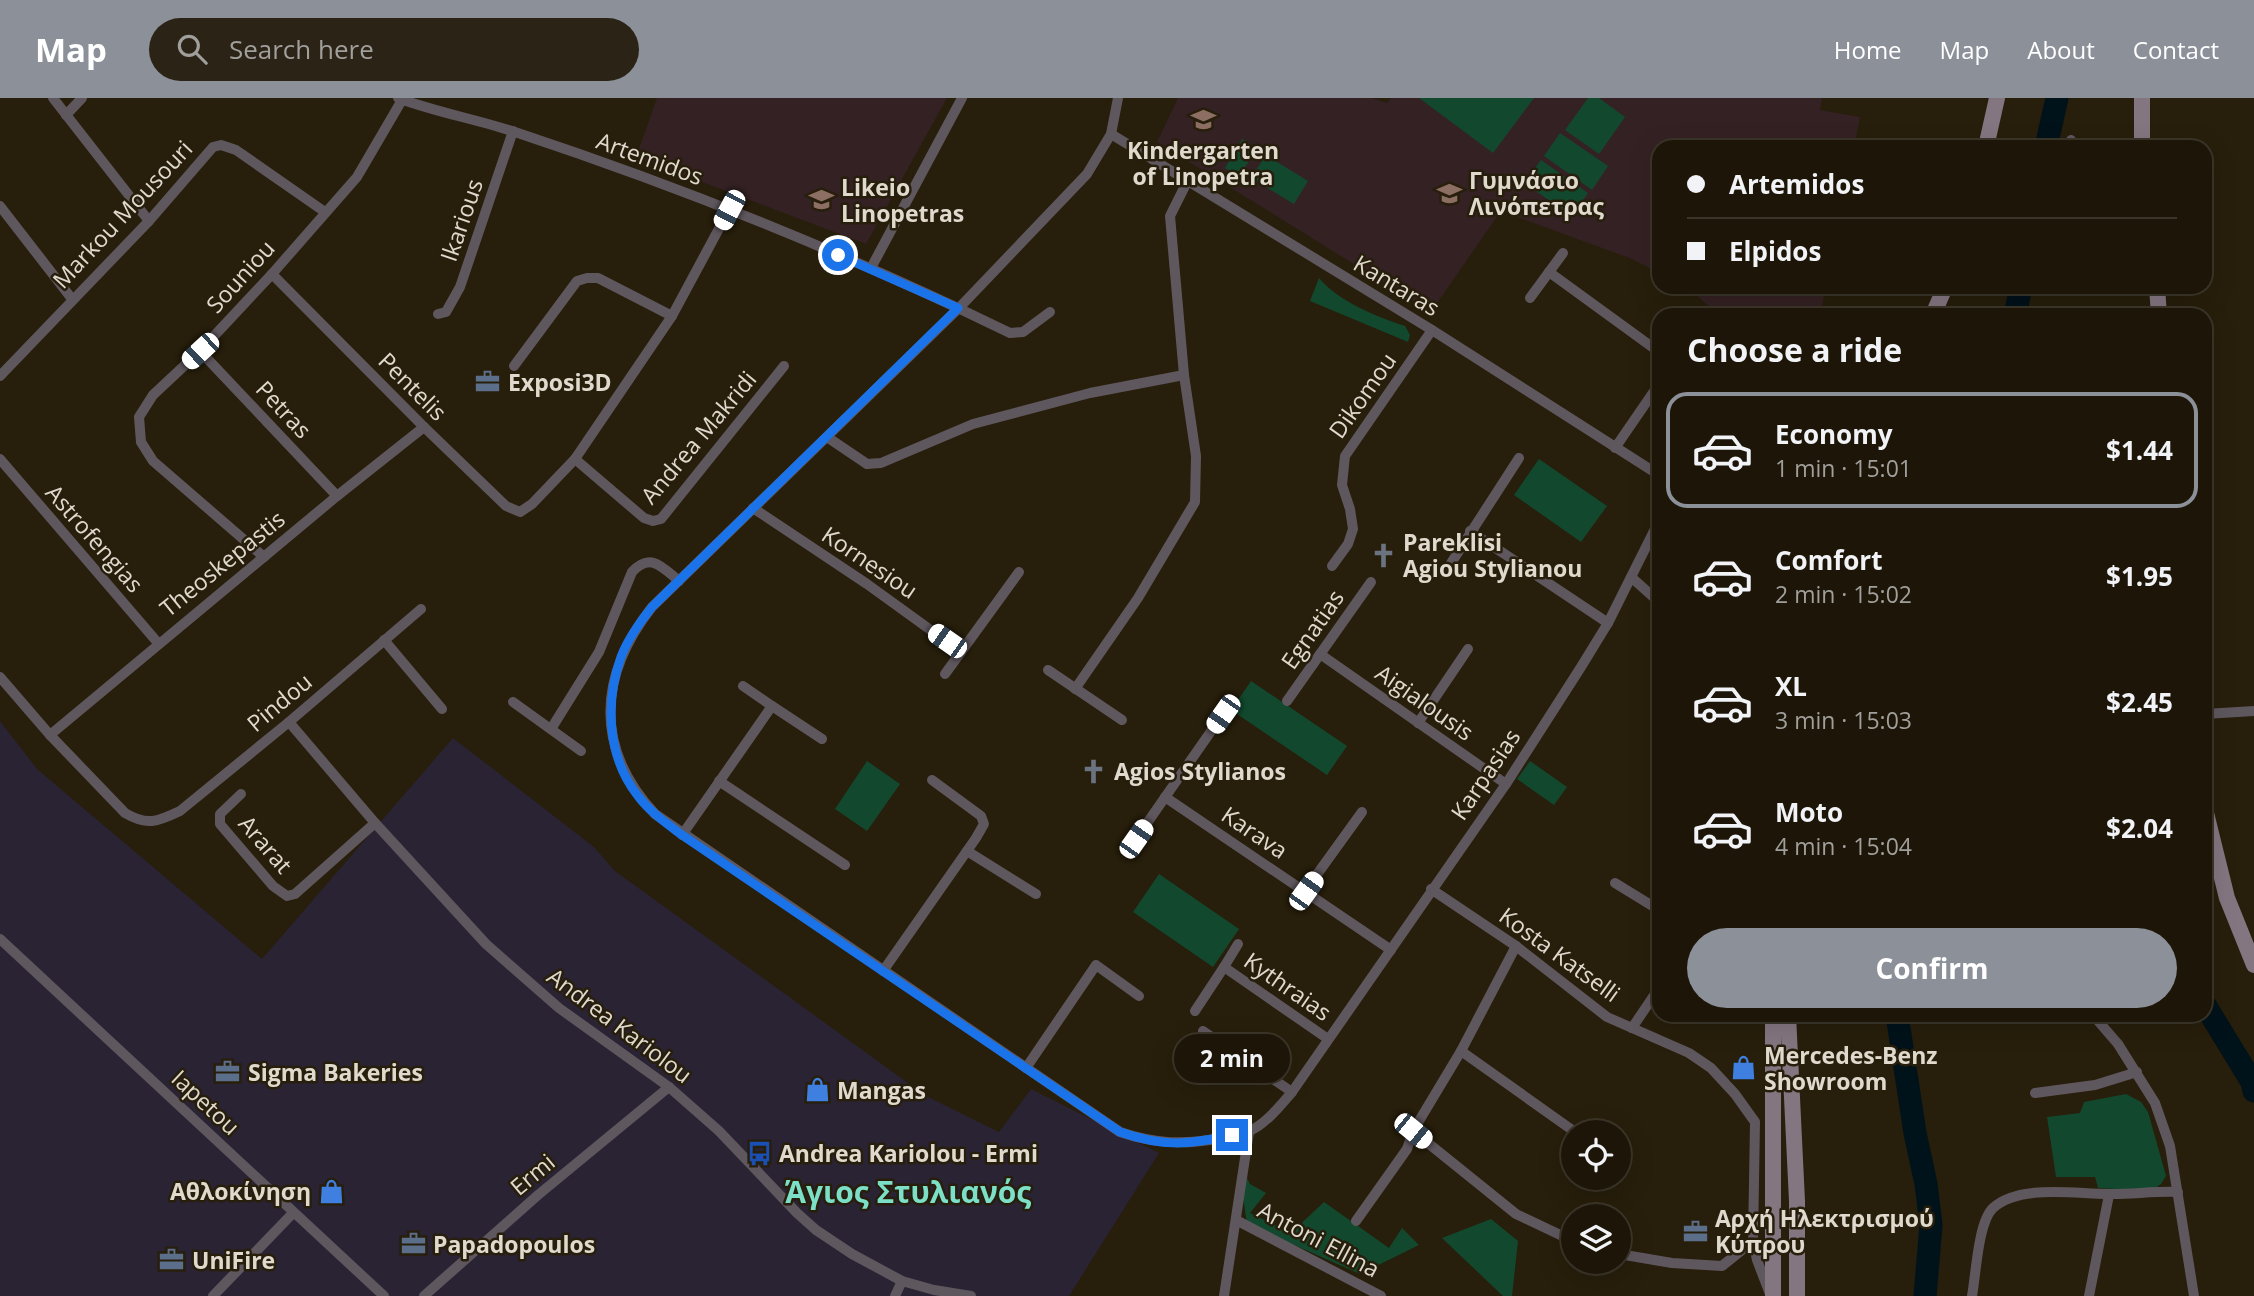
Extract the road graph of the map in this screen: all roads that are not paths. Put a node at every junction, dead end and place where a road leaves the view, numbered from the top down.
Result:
1 (53, 98) edge
2 (82, 98) edge
3 (962, 98) edge
4 (1118, 98) edge
5 (1997, 98) edge
6 (2142, 98) edge
7 (400, 99) edge
8 (66, 115) junction
9 (513, 131) junction
10 (1111, 134) junction
11 (1988, 140) edge
12 (2142, 140) edge
13 (1187, 182) junction
14 (0, 206) edge
15 (729, 210) junction
16 (325, 212) junction
17 (149, 221) junction
18 (1563, 253) dead end
19 (871, 268) junction
20 (1549, 272) junction
21 (272, 274) junction
22 (1530, 298) dead end
23 (72, 299) junction
24 (958, 308) junction
25 (1050, 312) dead end
26 (438, 314) dead end
27 (672, 316) junction
28 (1432, 330) junction
29 (1652, 347) edge
30 (200, 351) junction
31 (514, 366) dead end
32 (784, 366) dead end
33 (0, 376) edge
34 (1184, 376) junction
35 (1652, 394) edge
36 (424, 427) junction
37 (827, 437) junction
38 (1615, 448) junction
39 (1519, 458) dead end
40 (0, 459) edge
41 (575, 459) junction
42 (1652, 471) edge
43 (337, 496) junction
44 (753, 508) junction
45 (1470, 531) junction
46 (1652, 535) edge
47 (264, 557) junction
48 (1332, 566) dead end
49 (1019, 572) dead end
50 (1444, 574) dead end
51 (1631, 578) junction
52 (679, 580) junction
53 (1371, 582) dead end
54 (1652, 596) edge
55 (421, 608) dead end
56 (1608, 623) junction
57 (384, 640) junction
58 (158, 643) junction
59 (1468, 649) dead end
60 (961, 652) junction
61 (1320, 654) junction
62 (1048, 670) dead end
63 (945, 674) dead end
64 (0, 677) edge
65 (743, 686) dead end
66 (1076, 689) junction
67 (1287, 701) dead end
68 (513, 702) dead end
69 (772, 706) junction
70 (442, 709) dead end
71 (2254, 711) edge
72 (1223, 714) dead end
73 (2212, 714) edge
74 (1122, 720) dead end
75 (289, 722) junction
76 (1418, 723) junction
77 (551, 729) junction
78 (50, 734) junction
79 (822, 739) dead end
80 (581, 751) dead end
81 (932, 779) dead end
82 (719, 781) junction
83 (1506, 784) junction
84 (242, 794) dead end
85 (1165, 797) junction
86 (1362, 812) dead end
87 (375, 823) junction
88 (682, 835) junction
89 (2212, 837) edge
90 (1136, 839) dead end
91 (967, 851) junction
92 (845, 865) dead end
93 (1615, 883) dead end
94 (1431, 889) junction
95 (1306, 891) junction
96 (1036, 894) dead end
97 (1652, 906) edge
98 (0, 939) edge
99 (1238, 944) dead end
100 (1516, 946) junction
101 (1391, 950) junction
102 (2253, 958) edge
103 (1224, 967) junction
104 (883, 971) junction
105 (1139, 996) dead end
106 (1652, 998) edge
107 (1195, 1011) dead end
108 (1773, 1022) edge
109 (1788, 1022) edge
110 (2099, 1022) edge
111 (1632, 1028) junction
112 (1203, 1031) dead end
113 (1328, 1039) junction
114 (1461, 1051) junction
115 (1026, 1068) junction
116 (2137, 1072) junction
117 (669, 1087) junction
118 (1292, 1093) junction
119 (2035, 1093) dead end
120 (1561, 1122) edge
121 (1413, 1131) junction
122 (1249, 1132) junction
123 (2178, 1192) junction
124 (2109, 1195) junction
125 (293, 1213) junction
126 (1236, 1220) junction
127 (1356, 1221) dead end
128 (1561, 1235) edge
129 (1754, 1241) junction
130 (1631, 1256) edge
131 (902, 1281) junction
132 (213, 1296) edge
133 (384, 1296) edge
134 (424, 1296) edge
135 (895, 1296) edge
136 (971, 1296) edge
137 (1224, 1296) edge
138 (1381, 1296) edge
139 (1772, 1296) edge
140 (1797, 1296) edge
141 (1972, 1296) edge
142 (2090, 1296) edge
143 (2194, 1296) edge

1 - 8 street
2 - 8 street
3 - 19 street
4 - 10 street
5 - 11 main road
6 - 12 main road
7 - 9 street, Artemidos
7 - 16 street, Souniou
8 - 17 street
9 - 15 street, Artemidos
9 - 26 street, Ikarious
10 - 13 street, Kantaras
10 - 24 street
13 - 28 street, Kantaras
13 - 34 street
14 - 23 street
15 - 19 street, Artemidos
15 - 27 street
16 - 17 street, Markou Mousouri
16 - 21 street, Souniou
17 - 23 street, Markou Mousouri
18 - 20 street
19 - 24 street, Artemidos
20 - 22 street
20 - 29 street
21 - 30 street, Souniou
21 - 36 street, Pentelis
23 - 33 street, Markou Mousouri
24 - 25 street, Artemidos
24 - 37 street
27 - 31 street
27 - 41 street
28 - 38 street, Kantaras
28 - 48 street, Dikomou
30 - 43 street, Petras
30 - 47 street, Souniou
32 - 41 street, Andrea Makridi
34 - 37 street
34 - 66 street
35 - 38 street
36 - 41 street, Pentelis
36 - 43 street, Theoskepastis
37 - 44 street
38 - 42 street, Kantaras
39 - 45 street
40 - 58 street, Astrofengias
43 - 47 street, Theoskepastis
44 - 52 street
44 - 60 street, Kornesiou
45 - 50 street
45 - 56 street
46 - 51 street, Karpasias
47 - 58 street, Theoskepastis
49 - 60 street
51 - 54 street
51 - 56 street, Karpasias
52 - 77 street
52 - 88 street
53 - 61 street, Egnatias
55 - 57 street, Pindou
56 - 83 street, Karpasias
57 - 70 street
57 - 75 street, Pindou
58 - 78 street, Theoskepastis
59 - 76 street
60 - 63 street
61 - 67 street, Egnatias
61 - 76 street, Aigialousis
62 - 66 street
64 - 78 street
65 - 69 street
66 - 74 street
68 - 77 street
69 - 79 street
69 - 82 street
71 - 73 street
72 - 85 street
75 - 78 street, Pindou
75 - 87 street, Andrea Kariolou
76 - 83 street, Aigialousis
77 - 80 street
81 - 91 street
82 - 88 street
82 - 92 street
83 - 94 street, Karpasias
84 - 87 street, Ararat
85 - 90 street
85 - 95 street, Karava
86 - 95 street
87 - 117 street, Andrea Kariolou
88 - 104 street
89 - 102 main road
91 - 96 street
91 - 104 street
93 - 97 street
94 - 100 street, Kosta Katselli
94 - 101 street, Karpasias
95 - 101 street, Karava
98 - 125 street, Iapetou
99 - 103 street, Kythraias
100 - 111 street, Kosta Katselli
100 - 114 street
101 - 113 street, Karpasias
103 - 107 street, Kythraias
103 - 113 street, Kythraias
104 - 115 street
105 - 115 street
106 - 111 street
108 - 139 main road
109 - 140 main road
110 - 116 street
111 - 129 street, Kosta Katselli
112 - 118 street
113 - 118 street, Karpasias
114 - 120 street
114 - 121 street
115 - 122 street
116 - 119 street
116 - 123 street
117 - 131 street, Andrea Kariolou
117 - 134 street, Ermi
118 - 122 street, Karpasias
121 - 127 street
121 - 128 street
122 - 126 street
123 - 124 street
123 - 143 street
124 - 141 street
124 - 142 street
125 - 132 street
125 - 133 street, Iapetou
126 - 137 street
126 - 138 street, Antoni Ellina
129 - 130 street
129 - 139 street, Kosta Katselli
131 - 135 street
131 - 136 street, Andrea Kariolou

